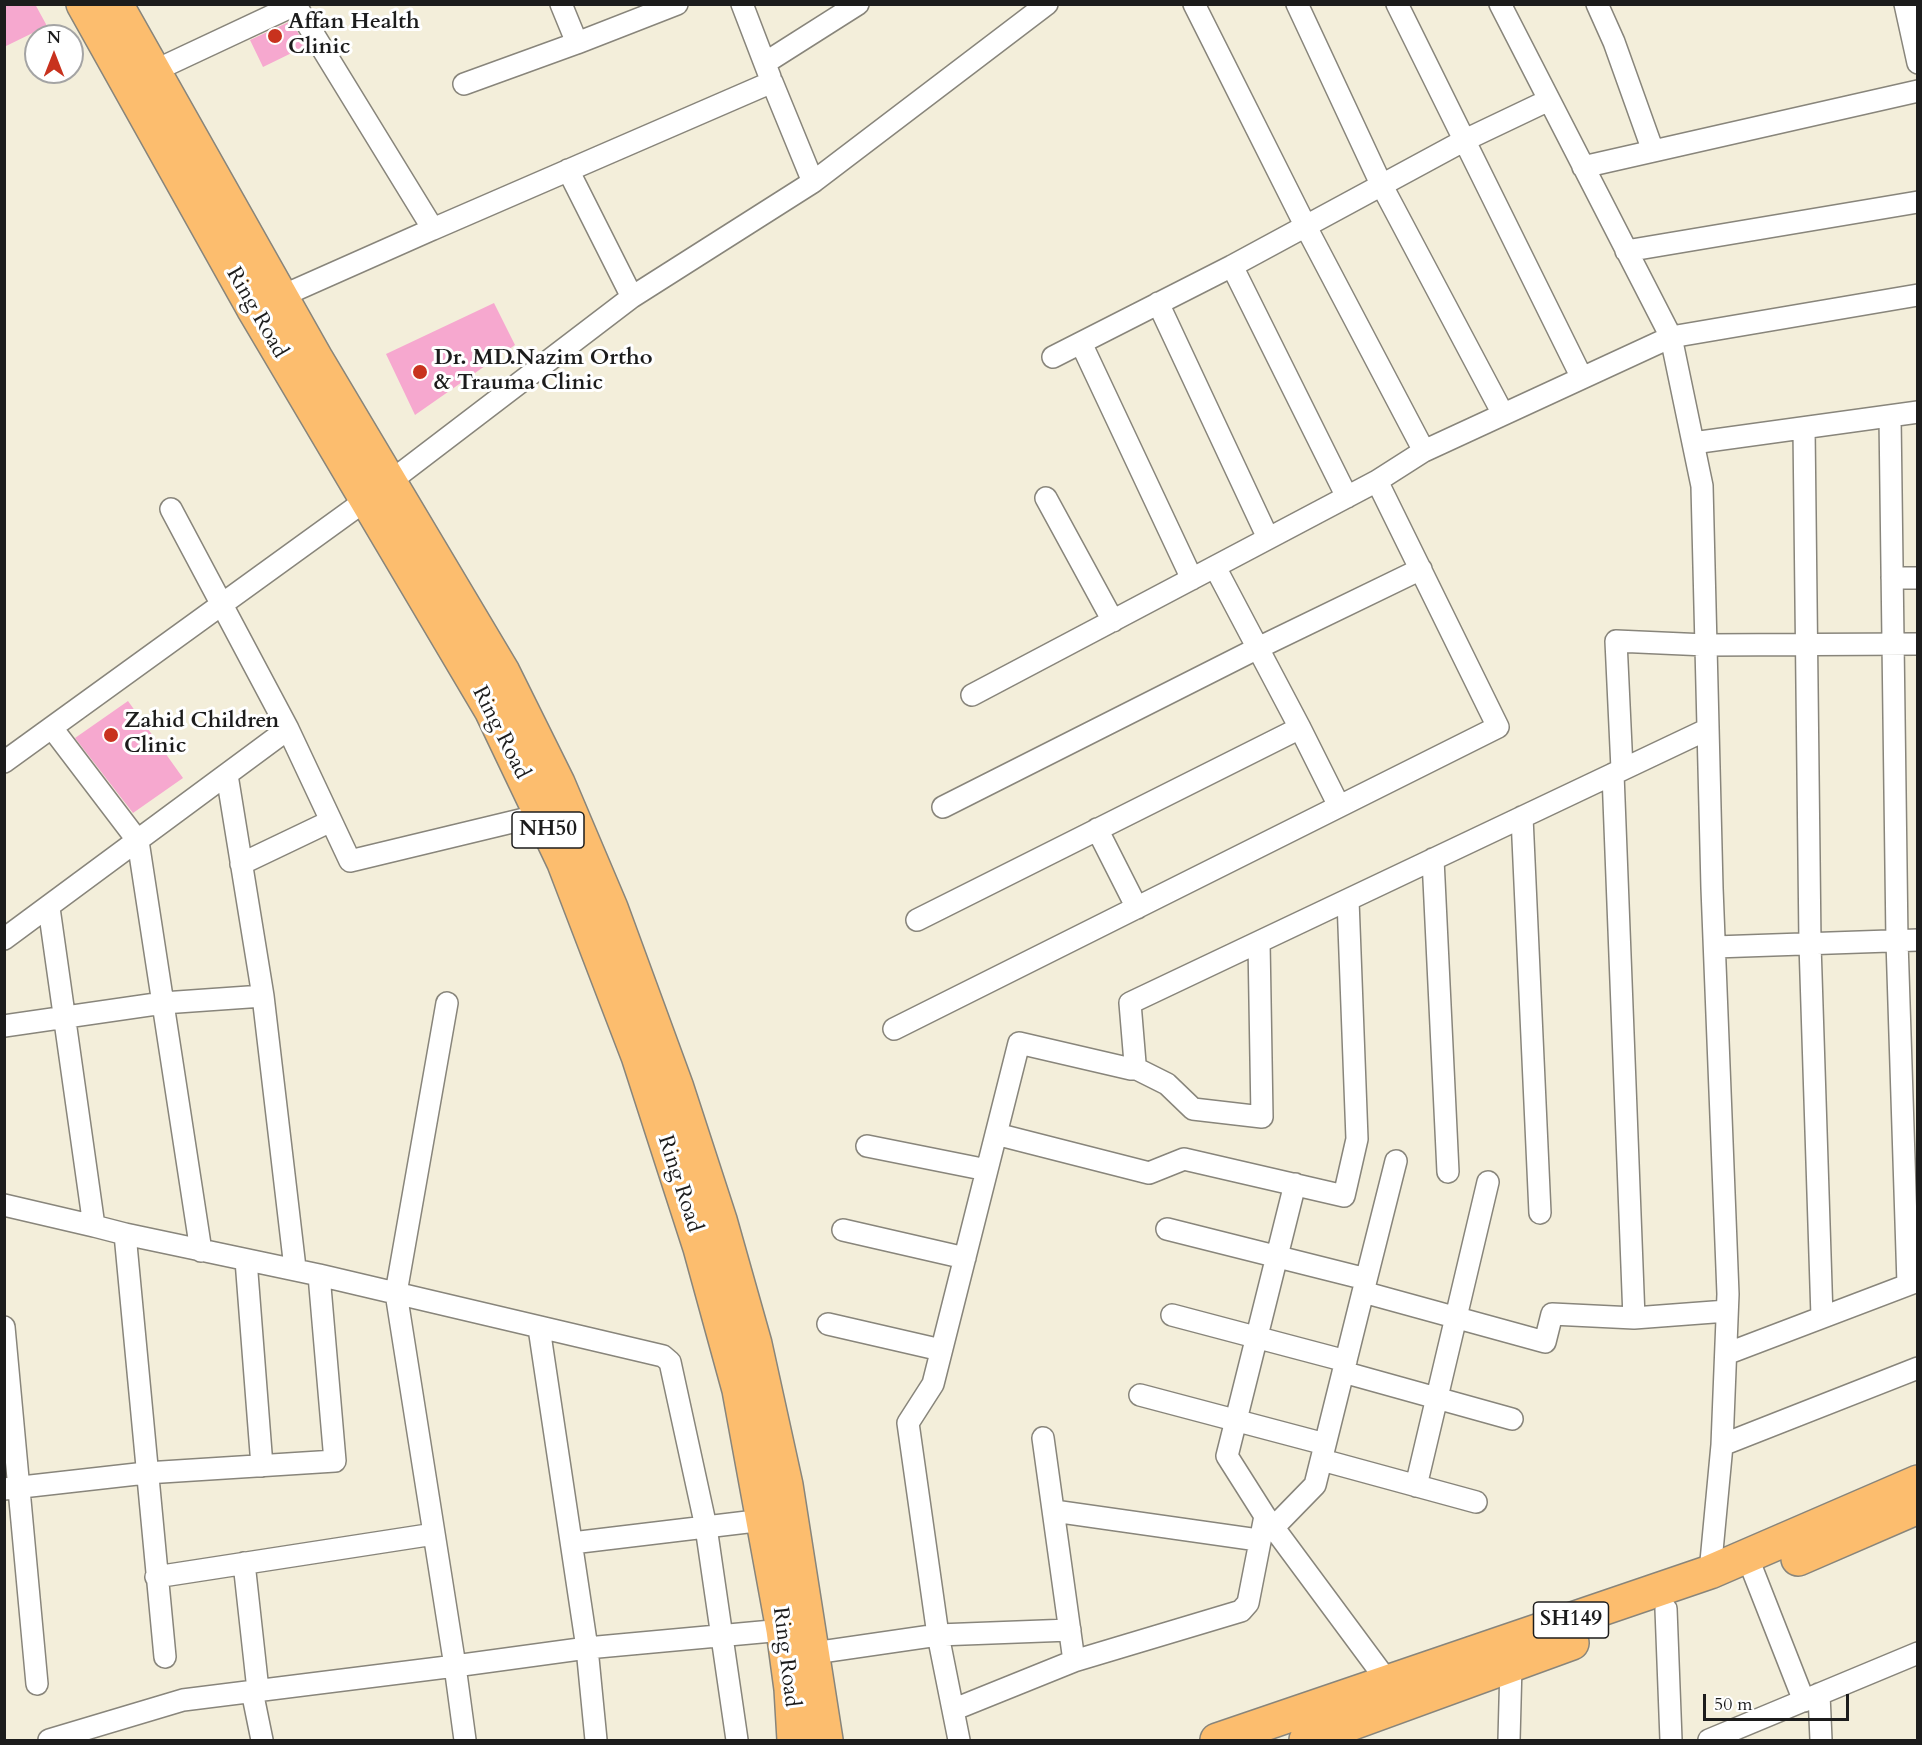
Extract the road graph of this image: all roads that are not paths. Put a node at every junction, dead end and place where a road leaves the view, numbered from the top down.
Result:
1 (83, 4) edge
2 (116, 4) edge
3 (561, 4) edge
4 (677, 4) edge
5 (742, 4) edge
6 (858, 4) edge
7 (1047, 4) edge
8 (1194, 4) edge
9 (1297, 4) edge
10 (1397, 4) edge
11 (1500, 4) edge
12 (1597, 4) edge
13 (1905, 4) edge
14 (296, 5) edge
15 (577, 43) junction
16 (1917, 63) edge
17 (154, 71) junction
18 (768, 73) junction
19 (464, 84) dead end
20 (1917, 91) edge
21 (1549, 100) junction
22 (1465, 140) junction
23 (1653, 151) junction
24 (1583, 167) junction
25 (568, 170) junction
26 (813, 182) junction
27 (1381, 184) junction
28 (1917, 202) edge
29 (1305, 225) junction
30 (433, 229) junction
31 (1626, 251) junction
32 (1232, 266) junction
33 (1917, 295) edge
34 (282, 296) junction
35 (632, 297) junction
36 (1158, 303) junction
37 (1671, 337) junction
38 (1081, 343) junction
39 (1053, 357) dead end
40 (1582, 378) junction
41 (1917, 412) edge
42 (1503, 414) junction
43 (1890, 416) junction
44 (1804, 428) junction
45 (1694, 443) junction
46 (1424, 451) junction
47 (1377, 481) junction
48 (377, 490) junction
49 (1347, 496) junction
50 (1046, 498) dead end
51 (171, 509) dead end
52 (1268, 538) junction
53 (1215, 567) junction
54 (1420, 569) junction
55 (1892, 578) junction
56 (1917, 578) edge
57 (1192, 579) junction
58 (222, 603) junction
59 (1113, 621) junction
60 (1892, 644) junction
61 (1917, 644) edge
62 (1706, 645) junction
63 (1804, 645) junction
64 (1257, 648) junction
65 (972, 695) dead end
66 (52, 728) junction
67 (1300, 728) junction
68 (288, 729) junction
69 (1708, 729) junction
70 (4, 762) edge
71 (1617, 772) junction
72 (227, 775) junction
73 (943, 807) dead end
74 (1339, 807) junction
75 (541, 815) junction
76 (1522, 818) junction
77 (331, 821) junction
78 (1097, 829) junction
79 (138, 841) junction
80 (1433, 859) junction
81 (242, 864) junction
82 (1348, 900) junction
83 (49, 908) junction
84 (1137, 908) junction
85 (916, 920) dead end
86 (4, 939) edge
87 (1907, 941) edge
88 (1259, 942) junction
89 (1810, 944) junction
90 (1714, 947) junction
91 (263, 996) junction
92 (163, 1003) junction
93 (447, 1003) dead end
94 (66, 1017) junction
95 (4, 1026) edge
96 (894, 1029) dead end
97 (1133, 1067) junction
98 (996, 1134) junction
99 (867, 1146) dead end
100 (1396, 1161) dead end
101 (987, 1170) junction
102 (1448, 1172) dead end
103 (1488, 1182) dead end
104 (1295, 1184) junction
105 (4, 1205) edge
106 (1540, 1213) dead end
107 (94, 1226) junction
108 (1167, 1228) dead end
109 (843, 1230) dead end
110 (125, 1234) junction
111 (201, 1251) junction
112 (1276, 1256) junction
113 (965, 1258) junction
114 (246, 1260) junction
115 (295, 1268) junction
116 (319, 1275) junction
117 (1913, 1282) edge
118 (1364, 1286) junction
119 (396, 1293) junction
120 (1727, 1311) junction
121 (1172, 1315) dead end
122 (1822, 1317) junction
123 (1457, 1318) junction
124 (1634, 1318) junction
125 (828, 1324) dead end
126 (4, 1327) edge
127 (539, 1328) junction
128 (1258, 1337) junction
129 (941, 1350) junction
130 (1726, 1354) junction
131 (1344, 1366) junction
132 (1917, 1368) edge
133 (1140, 1395) dead end
134 (1438, 1399) junction
135 (1512, 1419) dead end
136 (1236, 1420) junction
137 (1043, 1438) dead end
138 (1722, 1445) junction
139 (1323, 1452) junction
140 (262, 1466) junction
141 (147, 1473) junction
142 (1917, 1482) edge
143 (1416, 1486) junction
144 (13, 1488) edge
145 (1476, 1502) dead end
146 (1917, 1507) edge
147 (1054, 1511) junction
148 (764, 1520) junction
149 (706, 1527) junction
150 (1266, 1528) junction
151 (434, 1534) junction
152 (572, 1543) junction
153 (244, 1563) junction
154 (1751, 1566) junction
155 (1710, 1572) junction
156 (156, 1577) junction
157 (1666, 1609) junction
158 (783, 1630) junction
159 (1070, 1630) junction
160 (938, 1635) junction
161 (723, 1637) junction
162 (587, 1648) junction
163 (814, 1653) junction
164 (1917, 1653) edge
165 (165, 1657) dead end
166 (1074, 1661) junction
167 (1511, 1665) junction
168 (455, 1666) junction
169 (1388, 1682) junction
170 (37, 1684) dead end
171 (255, 1690) junction
172 (1811, 1698) junction
173 (1323, 1704) junction
174 (955, 1709) junction
175 (1314, 1739) edge
176 (49, 1740) edge
177 (262, 1740) edge
178 (465, 1740) edge
179 (596, 1740) edge
180 (737, 1740) edge
181 (794, 1740) edge
182 (825, 1740) edge
183 (959, 1740) edge
184 (1217, 1740) edge
185 (1509, 1740) edge
186 (1671, 1740) edge
187 (1710, 1740) edge
188 (1821, 1740) edge

1 - 48 main road, Ring Road / NH50
2 - 17 main road, Ring Road / NH50
3 - 15 street
4 - 15 street
5 - 18 street
6 - 18 street
7 - 26 street
8 - 29 street
9 - 27 street
10 - 22 street
11 - 21 street
12 - 23 street
13 - 16 street
14 - 17 street
14 - 30 street
15 - 19 street
17 - 34 main road, Ring Road / NH50
18 - 25 street
18 - 26 street
20 - 23 street
21 - 22 street
21 - 24 street
22 - 27 street
22 - 40 street
23 - 24 street
24 - 31 street
25 - 30 street
25 - 35 street
26 - 35 street
27 - 29 street
27 - 42 street
28 - 31 street
29 - 32 street
29 - 46 street
30 - 34 street
31 - 37 street
32 - 36 street
32 - 49 street
33 - 37 street
34 - 48 main road, Ring Road / NH50
35 - 48 street
36 - 38 street
36 - 52 street
37 - 40 street
37 - 45 street
38 - 39 street
38 - 57 street
40 - 42 street
41 - 43 street
42 - 46 street
43 - 44 street
43 - 55 street
44 - 45 street
44 - 63 street
45 - 62 street
46 - 47 street
47 - 49 street
47 - 54 street
48 - 58 street
48 - 75 main road, Ring Road / NH50
48 - 163 main road, Ring Road / NH50
49 - 52 street
50 - 59 street
51 - 58 street
52 - 53 street
53 - 57 street
53 - 64 street
54 - 64 street
54 - 74 street
55 - 56 street
55 - 60 street
57 - 59 street
58 - 66 street
58 - 68 street
59 - 65 street
60 - 61 street
60 - 63 street
60 - 87 street
62 - 63 street
62 - 69 street
62 - 71 street
63 - 89 street
64 - 67 street
64 - 73 street
66 - 70 street
66 - 79 street
67 - 74 street
67 - 78 street
68 - 72 street
68 - 77 street
69 - 71 street
69 - 90 street
71 - 76 street
71 - 124 street
72 - 79 street
72 - 81 street
74 - 84 street
75 - 77 street
75 - 148 main road, Ring Road / NH50
76 - 80 street
76 - 106 street
77 - 81 street
78 - 84 street
78 - 85 street
79 - 83 street
79 - 92 street
80 - 82 street
80 - 102 street
81 - 91 street
82 - 88 street
82 - 104 street
83 - 86 street
83 - 94 street
84 - 96 street
87 - 89 street
87 - 117 street
88 - 97 street
88 - 97 street
89 - 90 street
89 - 122 street
90 - 120 street
91 - 92 street
91 - 115 street
92 - 94 street
92 - 111 street
93 - 119 street
94 - 95 street
94 - 107 street
97 - 98 street
98 - 101 street
98 - 104 street
99 - 101 street
100 - 118 street
101 - 113 street
103 - 123 street
104 - 112 street
105 - 107 street
107 - 110 street
108 - 112 street
109 - 113 street
110 - 111 street
110 - 141 street
111 - 114 street
112 - 118 street
112 - 128 street
113 - 129 street
114 - 115 street
114 - 140 street
115 - 116 street
116 - 119 street
116 - 140 street
117 - 122 street
118 - 123 street
118 - 131 street
119 - 127 street
119 - 151 street
120 - 124 street
120 - 130 street
121 - 128 street
122 - 130 street
123 - 124 street
123 - 134 street
125 - 129 street
126 - 144 street
127 - 149 street
127 - 152 street
128 - 131 street
128 - 136 street
129 - 160 street
130 - 138 street
131 - 134 street
131 - 139 street
132 - 138 street
133 - 136 street
134 - 135 street
134 - 143 street
136 - 139 street
136 - 150 street
137 - 147 street
138 - 155 street
139 - 143 street
139 - 150 street
140 - 141 street
141 - 144 street
141 - 156 street
142 - 154 main road, SH149
143 - 145 street
144 - 170 street
146 - 154 main road, SH149
147 - 150 street
147 - 159 street
148 - 149 street
148 - 158 main road, Ring Road / NH50
149 - 152 street
149 - 161 street
150 - 166 street
150 - 169 street
151 - 153 street
151 - 168 street
152 - 162 street
153 - 156 street
153 - 171 street
154 - 155 main road, SH149
154 - 157 main road, SH149
154 - 172 street
155 - 169 main road, SH149
156 - 165 street
157 - 167 main road, SH149
157 - 186 street
158 - 161 street
158 - 181 main road, Ring Road / NH50
159 - 160 street
159 - 166 street
160 - 163 street
160 - 174 street
161 - 162 street
161 - 180 street
162 - 168 street
162 - 179 street
163 - 182 main road, Ring Road / NH50
164 - 172 street
166 - 174 street
167 - 175 main road, SH149
167 - 185 street
168 - 171 street
168 - 178 street
169 - 173 main road, SH149
171 - 176 street
171 - 177 street
172 - 187 street
172 - 188 street
173 - 175 street
173 - 184 main road, SH149
174 - 183 street

